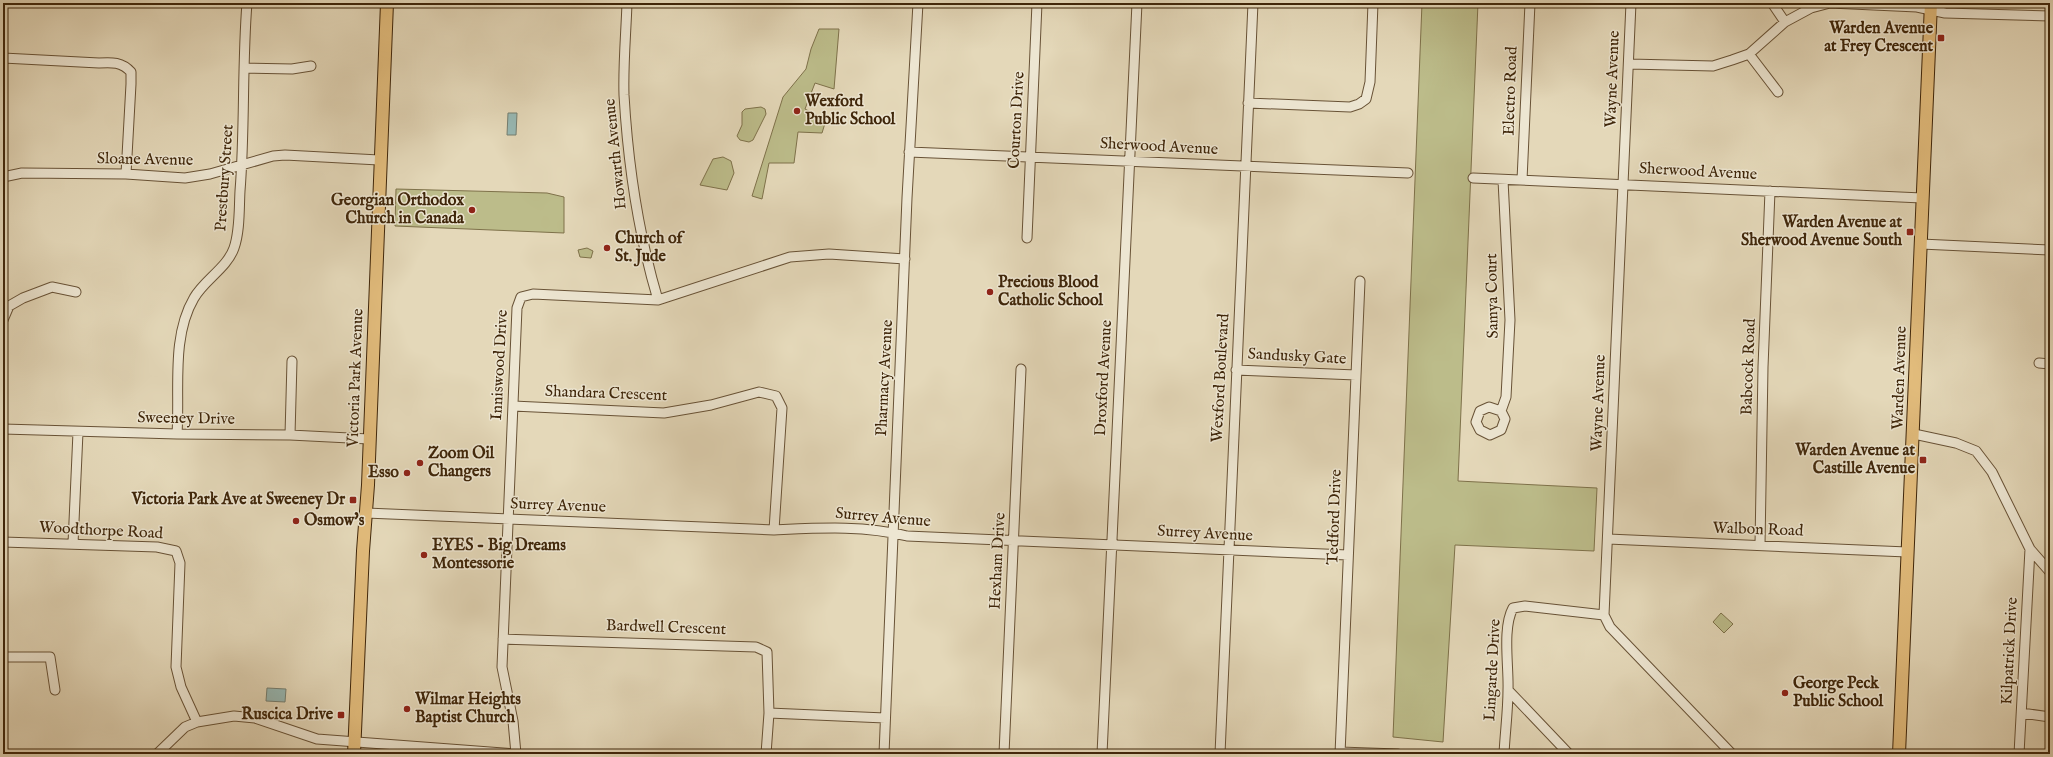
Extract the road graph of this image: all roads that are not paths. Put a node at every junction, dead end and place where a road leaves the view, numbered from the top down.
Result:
1 (247, 3) edge
2 (387, 3) edge
3 (627, 3) edge
4 (918, 3) edge
5 (1037, 3) edge
6 (1137, 3) edge
7 (1253, 3) edge
8 (1373, 3) edge
9 (1530, 3) edge
10 (1631, 3) edge
11 (1772, 3) edge
12 (1930, 6) edge
13 (2050, 16) edge
14 (1785, 22) junction
15 (1749, 54) junction
16 (3, 58) edge
17 (1629, 64) junction
18 (311, 66) dead end
19 (245, 68) junction
20 (1778, 92) dead end
21 (1248, 103) junction
22 (910, 152) junction
23 (1030, 156) junction
24 (379, 160) junction
25 (1129, 161) junction
26 (1246, 166) junction
27 (242, 167) junction
28 (1408, 173) dead end
29 (126, 174) junction
30 (3, 176) edge
31 (1473, 178) dead end
32 (1504, 180) junction
33 (1522, 180) junction
34 (1623, 184) junction
35 (1770, 191) junction
36 (1922, 198) junction
37 (1027, 238) dead end
38 (1921, 244) junction
39 (2050, 250) edge
40 (906, 259) junction
41 (1360, 281) dead end
42 (76, 292) dead end
43 (658, 300) junction
44 (3, 320) edge
45 (292, 361) dead end
46 (2039, 363) dead end
47 (2050, 364) edge
48 (1021, 369) dead end
49 (1236, 370) junction
50 (1356, 375) junction
51 (513, 406) junction
52 (1500, 411) dead end
53 (3, 429) edge
54 (78, 432) junction
55 (177, 434) junction
56 (1914, 434) junction
57 (290, 435) junction
58 (369, 439) junction
59 (366, 513) junction
60 (508, 520) junction
61 (774, 530) junction
62 (893, 533) junction
63 (1608, 539) junction
64 (1013, 541) junction
65 (3, 542) edge
66 (73, 544) junction
67 (1112, 545) junction
68 (1760, 545) junction
69 (2030, 549) junction
70 (1228, 550) junction
71 (1907, 552) junction
72 (1348, 555) junction
73 (2050, 572) edge
74 (1604, 614) junction
75 (503, 639) junction
76 (3, 657) edge
77 (55, 690) dead end
78 (1508, 690) junction
79 (769, 713) junction
80 (2022, 713) junction
81 (2050, 717) edge
82 (885, 718) junction
83 (197, 722) junction
84 (354, 748) edge
85 (1340, 753) edge
86 (157, 754) edge
87 (516, 754) edge
88 (766, 754) edge
89 (884, 754) edge
90 (1004, 754) edge
91 (1102, 754) edge
92 (1220, 754) edge
93 (1398, 754) edge
94 (1504, 754) edge
95 (1569, 754) edge
96 (1732, 754) edge
97 (1899, 754) edge
98 (2019, 754) edge

1 - 19 street, Prestbury Street
2 - 24 main road, Victoria Park Avenue
3 - 43 street, Howarth Avenue
4 - 22 street, Pharmacy Avenue
5 - 23 street, Courton Drive
6 - 25 street, Droxford Avenue
7 - 21 street, Wexford Boulevard
8 - 21 street
9 - 33 street, Electro Road
10 - 17 street, Wayne Avenue
11 - 14 street
12 - 13 street
12 - 14 street
12 - 36 main road, Warden Avenue
14 - 15 street
15 - 17 street
15 - 20 street
16 - 29 street
17 - 34 street, Wayne Avenue
18 - 19 street
19 - 27 street, Prestbury Street
21 - 26 street, Wexford Boulevard
22 - 23 street, Sherwood Avenue
22 - 40 street, Pharmacy Avenue
23 - 25 street, Sherwood Avenue
23 - 37 street, Courton Drive
24 - 27 street, Sloane Avenue
24 - 58 main road, Victoria Park Avenue
25 - 26 street, Sherwood Avenue
25 - 67 street, Droxford Avenue
26 - 28 street, Sherwood Avenue
26 - 49 street, Wexford Boulevard
27 - 29 street, Sloane Avenue
27 - 55 street, Prestbury Street
29 - 30 street, Sloane Avenue
31 - 32 street, Sherwood Avenue
32 - 33 street, Sherwood Avenue
32 - 52 street, Samya Court
33 - 34 street, Sherwood Avenue
34 - 35 street, Sherwood Avenue
34 - 63 street, Wayne Avenue
35 - 36 street, Sherwood Avenue
35 - 68 street, Babcock Road
36 - 38 main road, Warden Avenue
38 - 39 street
38 - 56 main road, Warden Avenue
40 - 43 street, Inniswood Drive
40 - 62 street, Pharmacy Avenue
41 - 50 street, Tedford Drive
42 - 44 street
43 - 51 street, Inniswood Drive
45 - 57 street
46 - 47 street
48 - 64 street, Hexham Drive
49 - 50 street, Sandusky Gate
49 - 70 street, Wexford Boulevard
50 - 72 street, Tedford Drive
51 - 60 street, Inniswood Drive
51 - 61 street, Shandara Crescent
53 - 54 street, Sweeney Drive
54 - 55 street, Sweeney Drive
54 - 66 street
55 - 57 street, Sweeney Drive
56 - 69 street
56 - 71 main road, Warden Avenue
57 - 58 street, Sweeney Drive
58 - 59 main road, Victoria Park Avenue
59 - 60 street, Surrey Avenue
59 - 84 main road, Victoria Park Avenue
60 - 61 street, Surrey Avenue
60 - 75 street, Inniswood Drive
61 - 62 street, Surrey Avenue
62 - 64 street, Surrey Avenue
62 - 82 street, Pharmacy Avenue
63 - 68 street, Walbon Road
63 - 74 street, Wayne Avenue
64 - 67 street, Surrey Avenue
64 - 90 street, Hexham Drive
65 - 66 street, Woodthorpe Road
66 - 83 street, Woodthorpe Road
67 - 70 street, Surrey Avenue
67 - 91 street, Droxford Avenue
68 - 71 street, Walbon Road
69 - 73 street
69 - 80 street, Kilpatrick Drive
70 - 72 street, Surrey Avenue
70 - 92 street, Wexford Boulevard
71 - 97 main road, Warden Avenue
72 - 85 street, Tedford Drive
74 - 78 street, Lingarde Drive
74 - 96 street
75 - 79 street, Bardwell Crescent
75 - 87 street, Inniswood Drive
76 - 77 street
78 - 94 street, Lingarde Drive
78 - 95 street
79 - 82 street
79 - 88 street
80 - 81 street
80 - 98 street, Kilpatrick Drive
82 - 89 street, Pharmacy Avenue
83 - 84 street
83 - 86 street
84 - 87 street
85 - 93 street

